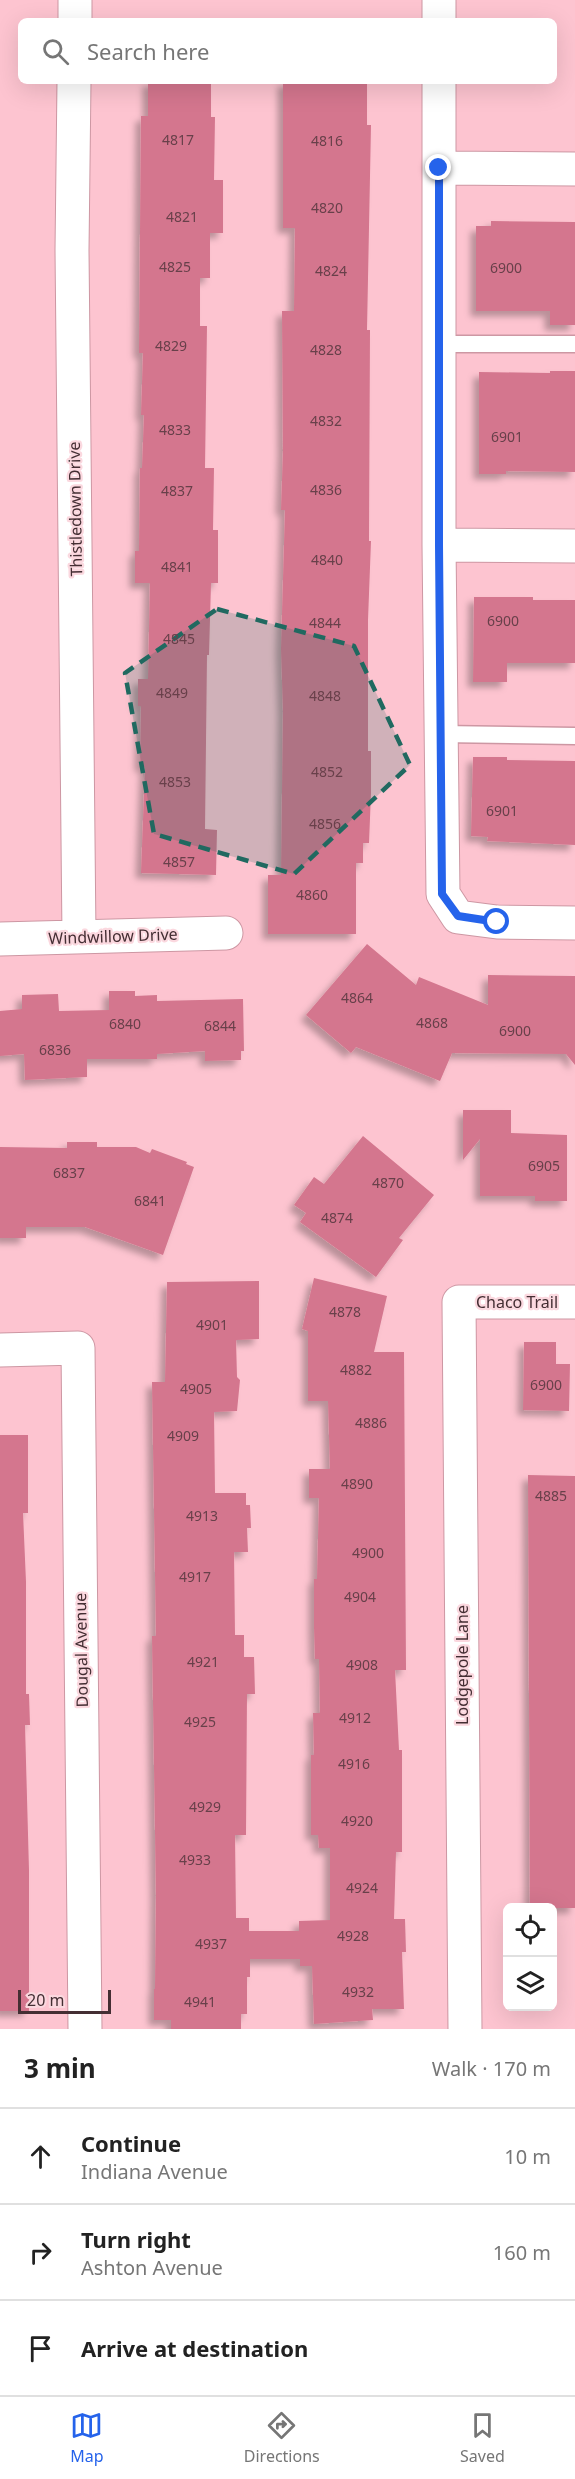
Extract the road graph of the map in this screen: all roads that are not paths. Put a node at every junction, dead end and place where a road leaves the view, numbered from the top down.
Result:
1 (75, 0) edge
2 (439, 0) edge
3 (75, 18) edge
4 (439, 18) edge
5 (74, 84) edge
6 (439, 84) edge
7 (439, 168) junction
8 (575, 169) edge
9 (439, 344) junction
10 (575, 344) edge
11 (439, 545) junction
12 (575, 546) edge
13 (441, 734) junction
14 (575, 736) edge
15 (575, 923) edge
16 (226, 933) dead end
17 (79, 936) junction
18 (0, 939) edge
19 (459, 1302) joint
20 (575, 1302) edge
21 (0, 1350) edge
22 (85, 2029) edge
23 (465, 2029) edge

1 - 3 street
2 - 4 street
5 - 17 street, Thistledown Drive
6 - 7 street
7 - 8 street
7 - 9 street
9 - 10 lane
9 - 11 street
11 - 12 street
11 - 13 street
13 - 14 lane
13 - 15 street
16 - 17 street, Windwillow Drive
17 - 18 street, Windwillow Drive
19 - 20 street, Chaco Trail
19 - 23 street, Lodgepole Lane
21 - 22 street, Dougal Avenue

